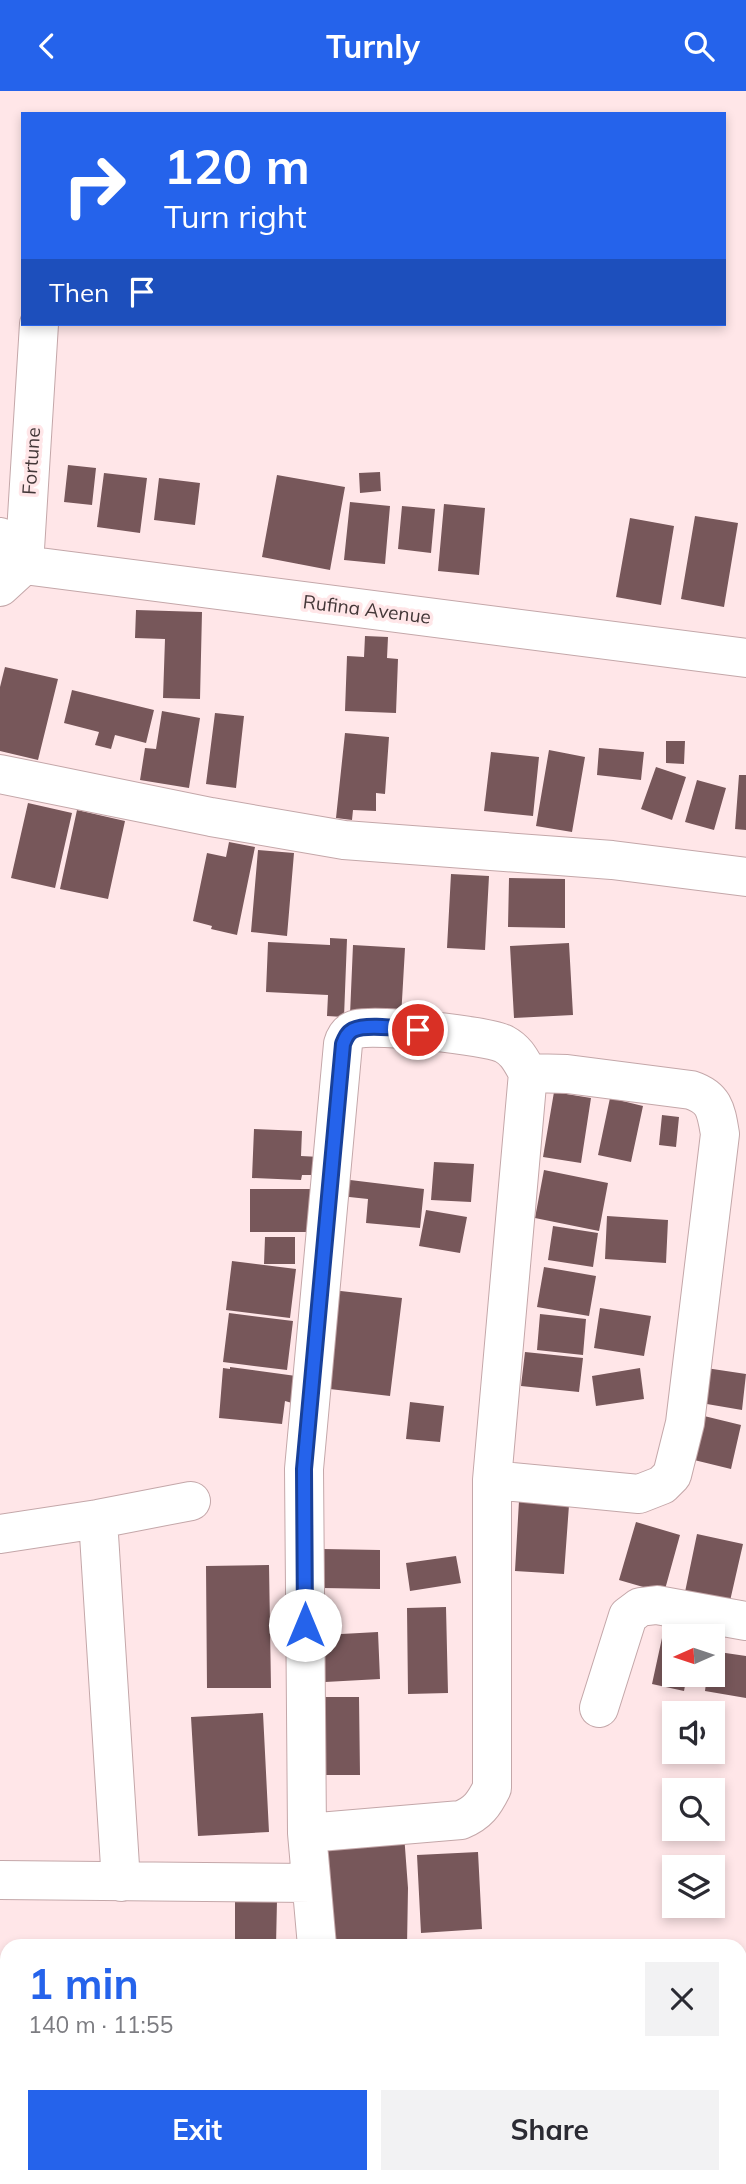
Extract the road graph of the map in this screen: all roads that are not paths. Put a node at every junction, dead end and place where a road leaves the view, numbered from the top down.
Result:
1 (39, 326) edge
2 (8, 563) edge
3 (746, 658) edge
4 (0, 774) edge
5 (746, 877) edge
6 (528, 1073) junction
7 (492, 1480) junction
8 (191, 1501) dead end
9 (98, 1519) junction
10 (0, 1534) edge
11 (746, 1621) edge
12 (599, 1708) dead end
13 (307, 1833) junction
14 (0, 1880) edge
15 (121, 1882) junction
16 (311, 1883) junction
17 (316, 1939) edge

1 - 2 street, Fortune
2 - 3 street, Rufina Avenue
4 - 5 street
6 - 7 street
6 - 7 street
6 - 13 street
7 - 13 street
8 - 9 street
9 - 10 street
9 - 15 street
11 - 12 street
13 - 16 street
14 - 15 street
15 - 16 street
16 - 17 street

